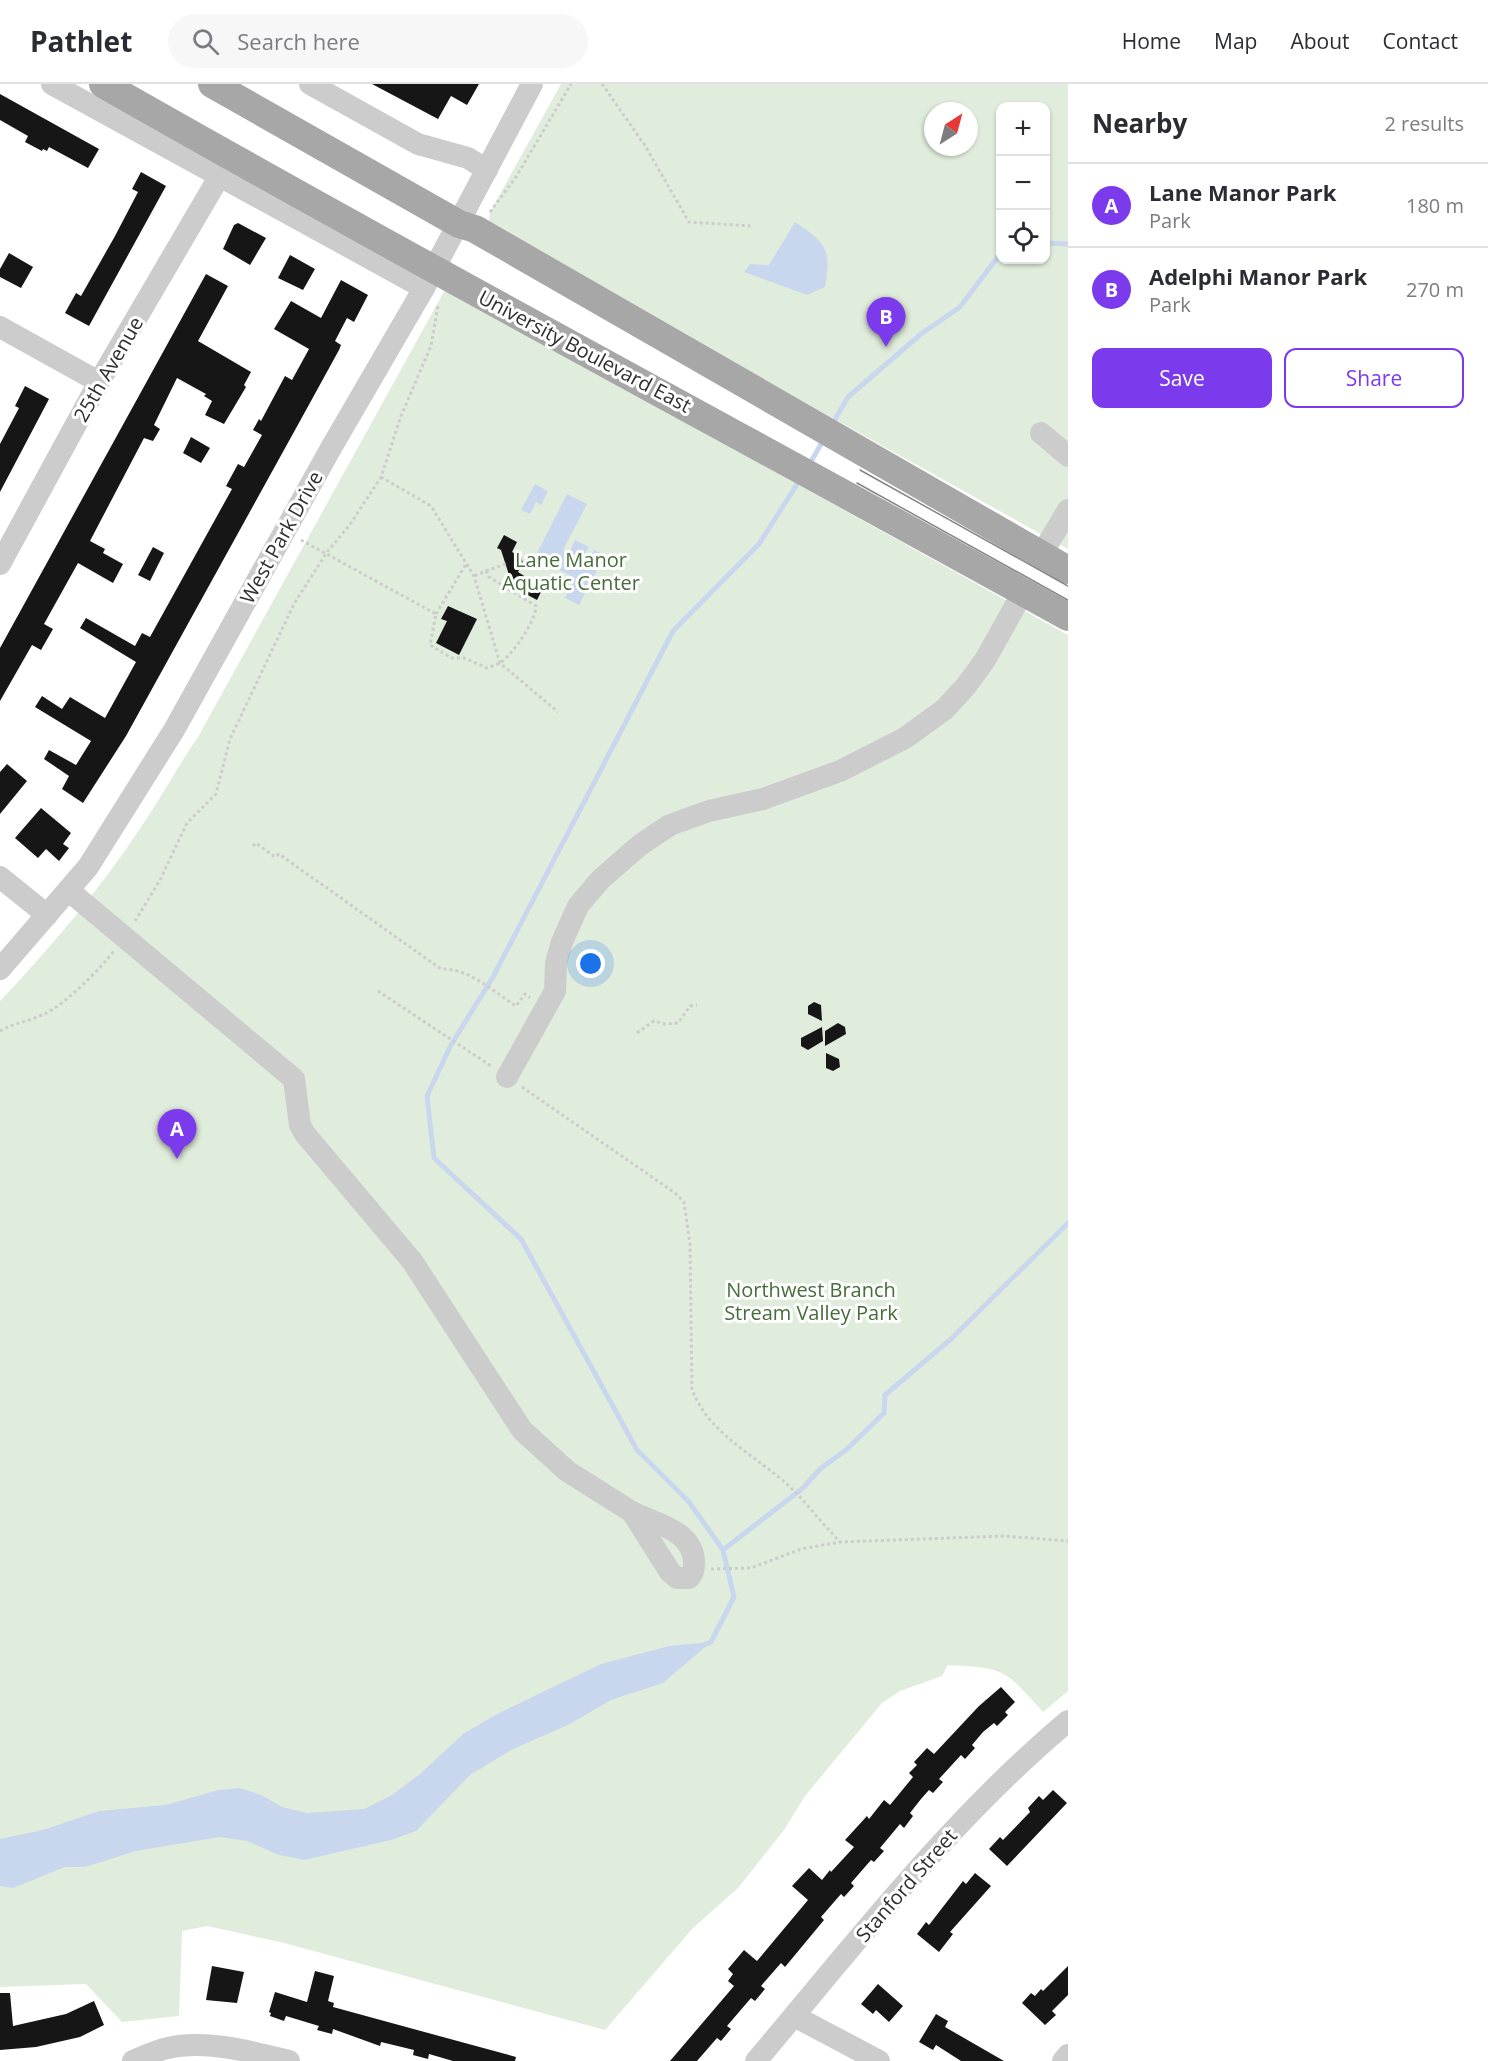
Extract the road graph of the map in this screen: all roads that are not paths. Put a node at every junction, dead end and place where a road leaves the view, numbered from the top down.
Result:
1 (52, 84) edge
2 (103, 84) edge
3 (212, 84) edge
4 (310, 84) edge
5 (532, 84) edge
6 (487, 170) junction
7 (219, 177) junction
8 (459, 224) junction
9 (432, 285) junction
10 (0, 327) edge
11 (99, 382) junction
12 (1041, 433) dead end
13 (1068, 456) edge
14 (1068, 510) edge
15 (1041, 555) junction
16 (0, 564) edge
17 (1068, 570) edge
18 (1023, 592) junction
19 (1068, 617) edge
20 (0, 877) edge
21 (68, 890) junction
22 (47, 915) junction
23 (0, 969) edge
24 (512, 1080) road end
25 (632, 1512) dead end
26 (1068, 1721) edge
27 (794, 2016) junction
28 (1068, 2055) edge
29 (134, 2061) edge
30 (289, 2061) edge
31 (756, 2061) edge
32 (879, 2061) edge
33 (1063, 2061) edge

1 - 7 street
2 - 9 main road, University Boulevard East
3 - 8 main road
4 - 6 street
5 - 6 street, West Park Drive
6 - 8 street, West Park Drive
7 - 9 street
7 - 11 street, 25th Avenue
8 - 9 street, West Park Drive
8 - 15 main road
9 - 18 main road, University Boulevard East
9 - 21 street, West Park Drive
10 - 11 street
11 - 16 street, 25th Avenue
12 - 13 street
14 - 15 street
15 - 17 main road
18 - 19 main road, University Boulevard East
18 - 24 street
20 - 22 street
21 - 22 street, West Park Drive
21 - 25 street
22 - 23 street, West Park Drive
26 - 27 street, Stanford Street
27 - 31 street, Stanford Street
27 - 32 street
28 - 33 street
29 - 30 street

